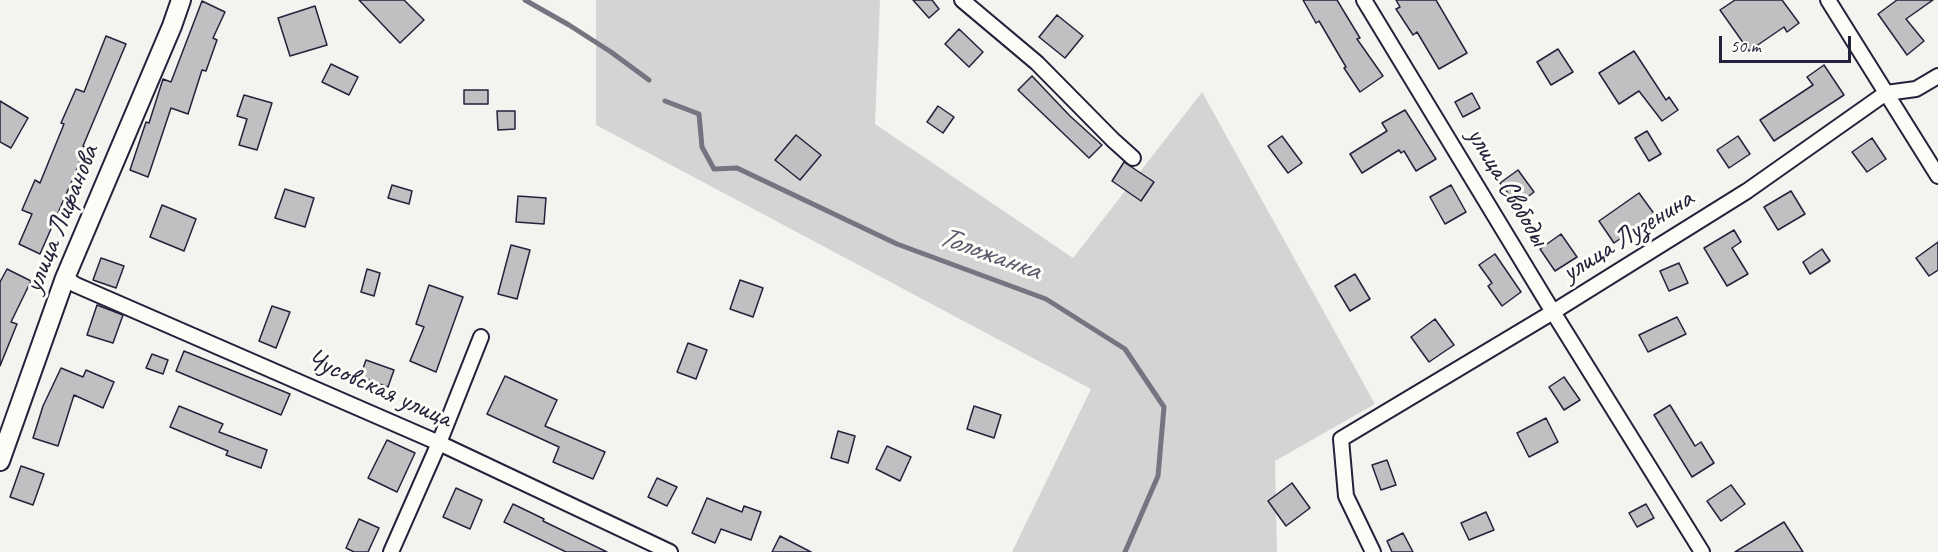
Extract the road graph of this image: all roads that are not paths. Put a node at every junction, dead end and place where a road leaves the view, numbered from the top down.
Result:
1 (181, 0) edge
2 (962, 0) edge
3 (1364, 0) edge
4 (1828, 0) edge
5 (1938, 75) edge
6 (1886, 93) junction
7 (1133, 158) dead end
8 (1938, 176) edge
9 (65, 278) junction
10 (1553, 312) junction
11 (481, 337) dead end
12 (440, 443) junction
13 (0, 460) edge
14 (391, 552) edge
15 (670, 552) edge
16 (1373, 552) edge
17 (1702, 552) edge

1 - 9 street, улица Лифанова
2 - 7 street
3 - 10 street, улица Свободы
4 - 6 street
5 - 6 street, улица Лузенина
6 - 8 street
6 - 10 street, улица Лузенина
9 - 12 street, Чусовская улица
9 - 13 street, улица Лифанова
10 - 16 street, улица Лузенина
10 - 17 street, улица Свободы
11 - 12 street
12 - 14 street
12 - 15 street, Чусовская улица

